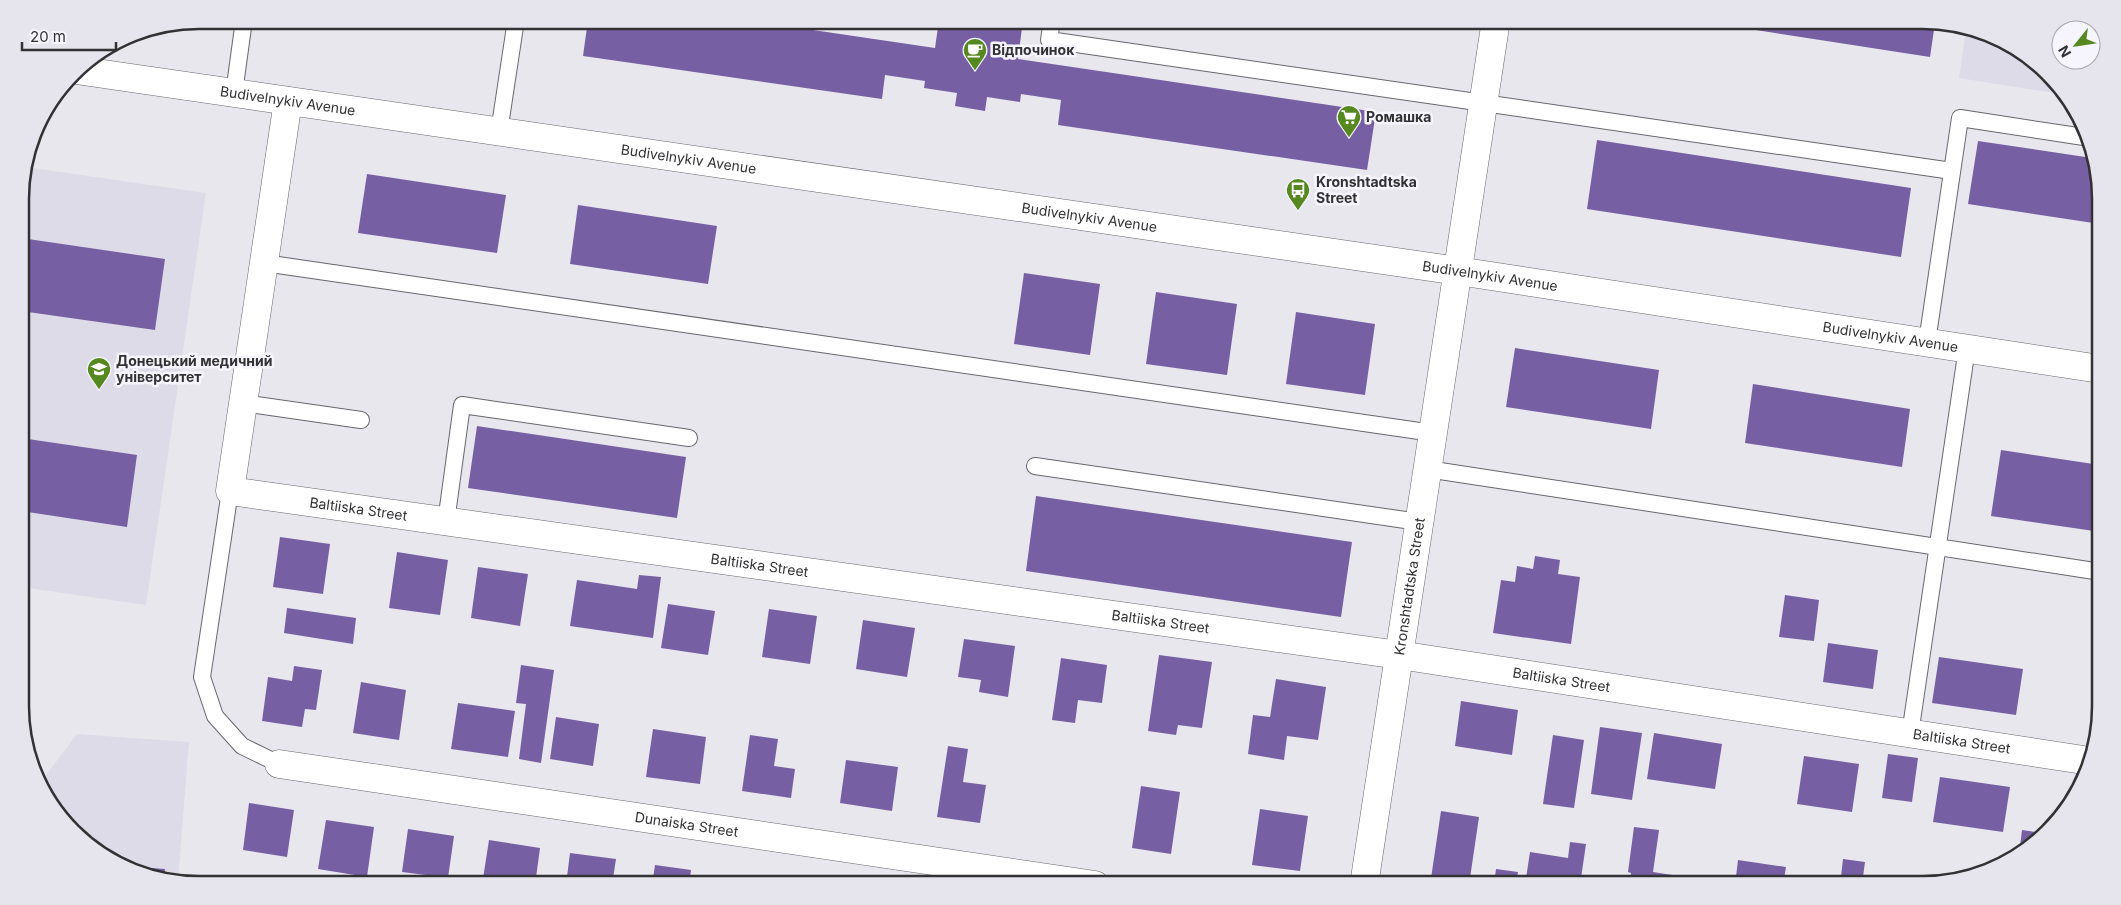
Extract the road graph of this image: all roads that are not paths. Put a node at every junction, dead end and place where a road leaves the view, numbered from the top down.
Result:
1 (243, 29) edge
2 (515, 29) edge
3 (1051, 29) edge
4 (1495, 29) edge
5 (86, 71) edge
6 (234, 93) junction
7 (288, 101) junction
8 (1483, 103) junction
9 (499, 132) junction
10 (2080, 136) edge
11 (1952, 172) junction
12 (264, 263) junction
13 (1458, 271) junction
14 (1926, 342) junction
15 (1967, 348) junction
16 (2092, 368) edge
17 (243, 403) junction
18 (361, 420) dead end
19 (1433, 433) junction
20 (689, 438) dead end
21 (1035, 466) dead end
22 (1428, 469) junction
23 (230, 491) junction
24 (446, 522) junction
25 (1419, 522) junction
26 (1938, 547) junction
27 (2092, 571) edge
28 (1399, 655) junction
29 (1910, 734) junction
30 (2083, 760) edge
31 (279, 764) joint
32 (1034, 876) edge
33 (1365, 876) edge

1 - 6 lane
2 - 9 lane
3 - 8 lane
4 - 8 street, Kronshtadtska Street
5 - 6 street, Budivelnykiv Avenue
6 - 7 street, Budivelnykiv Avenue
7 - 9 street, Budivelnykiv Avenue
7 - 12 street
8 - 11 lane
8 - 13 street, Kronshtadtska Street
9 - 13 street, Budivelnykiv Avenue
10 - 11 lane
11 - 14 lane
12 - 17 street
12 - 19 lane
13 - 14 street, Budivelnykiv Avenue
13 - 19 street, Kronshtadtska Street
14 - 15 street, Budivelnykiv Avenue
15 - 16 street, Budivelnykiv Avenue
15 - 26 lane
17 - 18 lane
17 - 23 street
19 - 22 street, Kronshtadtska Street
20 - 24 lane
21 - 25 lane
22 - 25 street, Kronshtadtska Street
22 - 26 lane
23 - 24 street, Baltiiska Street
23 - 31 lane
24 - 28 street, Baltiiska Street
25 - 28 street, Kronshtadtska Street
26 - 27 lane
26 - 29 lane
28 - 29 street, Baltiiska Street
28 - 33 street, Kronshtadtska Street
29 - 30 street, Baltiiska Street
31 - 32 street, Dunaiska Street

